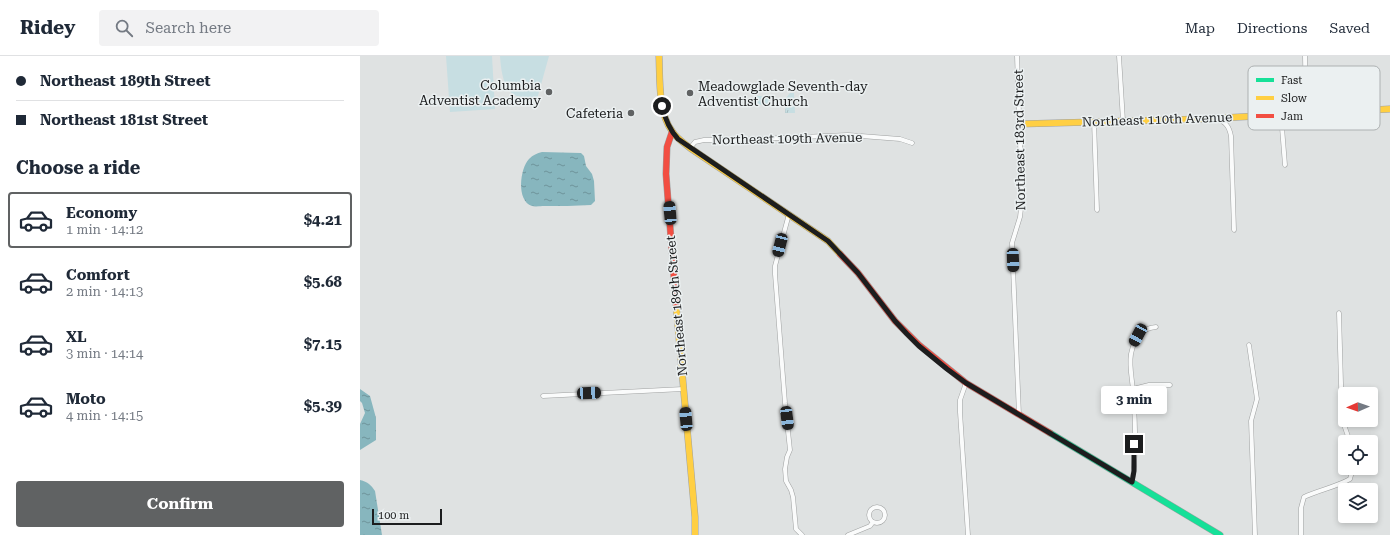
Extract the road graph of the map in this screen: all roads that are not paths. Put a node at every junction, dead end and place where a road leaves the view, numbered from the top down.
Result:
1 (659, 56) edge
2 (1017, 56) edge
3 (1119, 56) edge
4 (1305, 56) edge
5 (1305, 66) edge
6 (1380, 109) edge
7 (1390, 109) edge
8 (1248, 117) edge
9 (1217, 118) junction
10 (1094, 121) junction
11 (1123, 121) junction
12 (1019, 124) junction
13 (1282, 130) edge
14 (672, 132) junction
15 (912, 143) dead end
16 (690, 148) junction
17 (1285, 165) dead end
18 (1097, 210) dead end
19 (789, 214) junction
20 (1234, 230) dead end
21 (1340, 313) dead end
22 (1156, 327) dead end
23 (1249, 345) dead end
24 (966, 383) junction
25 (1170, 385) dead end
26 (683, 389) junction
27 (1133, 389) junction
28 (543, 396) dead end
29 (1019, 415) junction
30 (1348, 435) edge
31 (1351, 475) edge
32 (1132, 482) junction
33 (873, 522) dead end
34 (695, 535) edge
35 (802, 535) edge
36 (848, 535) edge
37 (968, 535) edge
38 (1220, 535) edge
39 (1255, 535) edge
40 (1301, 535) edge

1 - 14 street
2 - 12 street, Northeast 183rd Street
3 - 11 street
4 - 5 street
6 - 7 street, Northeast 110th Avenue
8 - 9 street, Northeast 110th Avenue
9 - 11 street, Northeast 110th Avenue
9 - 20 street
10 - 11 street, Northeast 110th Avenue
10 - 12 street, Northeast 110th Avenue
10 - 18 street
12 - 29 street, Northeast 183rd Street
13 - 17 street
14 - 16 street
14 - 26 street, Northeast 189th Street
15 - 16 street, Northeast 109th Avenue
16 - 19 street
19 - 24 street
19 - 35 street
21 - 30 street
22 - 27 street
23 - 39 street
24 - 29 street
24 - 37 street
25 - 27 street
26 - 28 street
26 - 34 street, Northeast 189th Street
27 - 32 street
29 - 32 street
31 - 40 street
32 - 38 street
33 - 36 street

